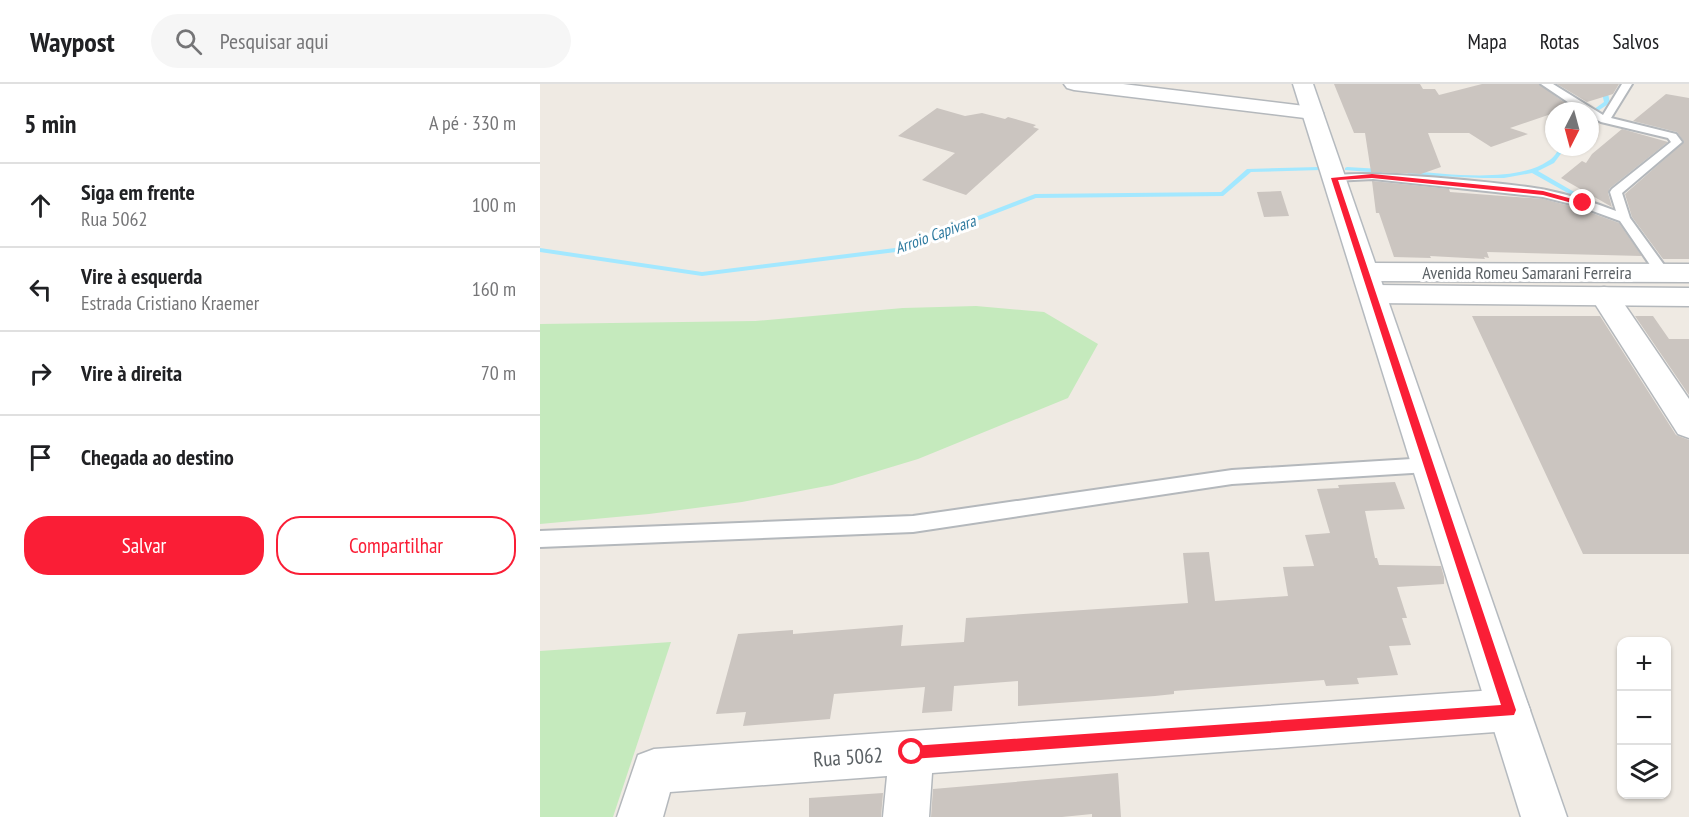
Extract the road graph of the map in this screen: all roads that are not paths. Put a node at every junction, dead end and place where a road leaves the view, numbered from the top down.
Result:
1 (1303, 84) edge
2 (1546, 84) edge
3 (1627, 84) edge
4 (1087, 85) edge
5 (1573, 102) edge
6 (1313, 113) junction
7 (1599, 117) edge
8 (1605, 120) junction
9 (1334, 178) junction
10 (1624, 218) junction
11 (1662, 272) junction
12 (1689, 273) edge
13 (1368, 283) junction
14 (1604, 296) junction
15 (1689, 297) edge
16 (1689, 425) edge
17 (1428, 465) junction
18 (540, 539) edge
19 (1509, 710) junction
20 (912, 752) junction
21 (640, 817) edge
22 (906, 817) edge
23 (1544, 817) edge

1 - 6 street
2 - 5 lane
3 - 8 lane
4 - 6 street
6 - 9 street
7 - 8 lane
8 - 10 lane
9 - 10 lane
9 - 13 street
10 - 11 lane
11 - 12 street, Avenida Romeu Samarani Ferreira
11 - 13 street, Avenida Romeu Samarani Ferreira
13 - 14 street, Avenida Romeu Samarani Ferreira
13 - 17 street
14 - 15 street, Avenida Romeu Samarani Ferreira
14 - 16 street
17 - 18 lane
17 - 19 street
19 - 20 street, Rua 5062
19 - 23 street
20 - 21 street, Rua 5062
20 - 22 street

